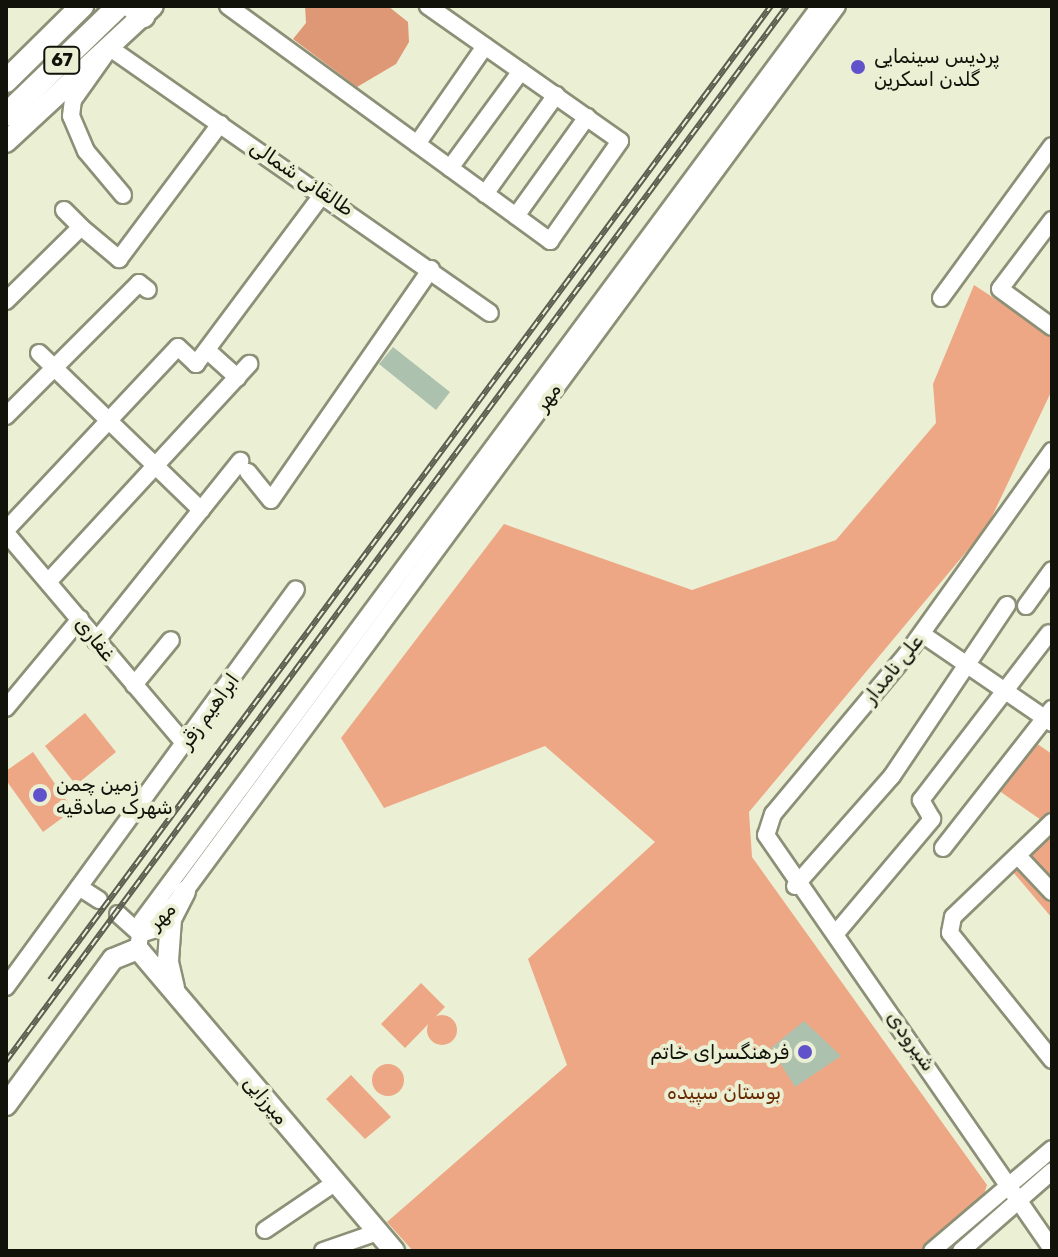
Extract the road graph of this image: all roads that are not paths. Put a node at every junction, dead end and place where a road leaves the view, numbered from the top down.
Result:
1 (82, 6) edge
2 (119, 6) edge
3 (228, 6) edge
4 (428, 6) edge
5 (827, 8) edge
6 (142, 9) edge
7 (65, 16) edge
8 (485, 46) junction
9 (110, 48) junction
10 (521, 71) junction
11 (6, 81) edge
12 (556, 95) junction
13 (6, 115) edge
14 (587, 117) junction
15 (220, 124) junction
16 (6, 142) edge
17 (417, 144) junction
18 (1052, 146) edge
19 (450, 168) junction
20 (324, 192) junction
21 (485, 194) junction
22 (123, 195) dead end
23 (64, 210) dead end
24 (516, 216) junction
25 (1052, 220) edge
26 (81, 227) junction
27 (635, 267) junction
28 (431, 269) junction
29 (144, 287) dead end
30 (941, 298) dead end
31 (6, 301) edge
32 (490, 313) dead end
33 (1049, 320) edge
34 (208, 351) junction
35 (39, 353) dead end
36 (249, 364) dead end
37 (56, 370) junction
38 (238, 378) junction
39 (6, 416) edge
40 (110, 426) junction
41 (1052, 451) edge
42 (154, 465) junction
43 (201, 510) junction
44 (6, 532) edge
45 (1052, 570) edge
46 (48, 582) junction
47 (296, 589) dead end
48 (1007, 605) dead end
49 (1026, 606) dead end
50 (80, 619) junction
51 (1049, 633) dead end
52 (922, 634) junction
53 (171, 640) dead end
54 (96, 641) junction
55 (965, 665) junction
56 (134, 685) junction
57 (1008, 693) junction
58 (6, 708) edge
59 (1050, 717) edge
60 (185, 744) junction
61 (1052, 822) edge
62 (943, 848) dead end
63 (1019, 857) junction
64 (795, 886) junction
65 (79, 887) junction
66 (185, 891) junction
67 (1052, 892) edge
68 (99, 900) dead end
69 (118, 914) dead end
70 (837, 932) junction
71 (139, 942) junction
72 (6, 987) edge
73 (175, 992) junction
74 (1052, 1060) edge
75 (6, 1105) edge
76 (1052, 1149) edge
77 (1052, 1171) edge
78 (336, 1182) junction
79 (1016, 1194) junction
80 (265, 1230) dead end
81 (378, 1232) junction
82 (1052, 1249) edge
83 (323, 1251) edge
84 (394, 1251) edge
85 (932, 1251) edge
86 (961, 1251) edge

1 - 7 highway, 67
2 - 13 highway, 67
3 - 17 street
4 - 8 street
5 - 27 street, مهر
6 - 9 main road
7 - 11 highway, 67
8 - 10 street
8 - 17 street
9 - 15 street, طالقانی شمالی
9 - 16 main road
9 - 22 street
10 - 12 street
10 - 19 street
12 - 14 street
12 - 21 street
14 - 24 street
14 - 24 street
15 - 20 street, طالقانی شمالی
15 - 26 street
17 - 19 street
18 - 30 street
19 - 21 street
20 - 28 street, طالقانی شمالی
20 - 34 street
21 - 24 street
23 - 26 street
25 - 33 street
26 - 31 street
27 - 66 street, مهر
27 - 71 street, مهر
28 - 32 street, طالقانی شمالی
28 - 43 street
29 - 37 street
34 - 38 street
34 - 40 street
35 - 37 street
36 - 38 street
37 - 39 street
37 - 40 street
38 - 42 street
40 - 42 street
40 - 44 street
41 - 52 street, علی نامدار
42 - 43 street
42 - 46 street
43 - 54 street
44 - 46 street, غفاری
45 - 49 street
46 - 50 street, غفاری
47 - 60 street, ابراهیم زقر
48 - 55 street
50 - 54 street, غفاری
50 - 58 street
51 - 57 street
52 - 55 street
52 - 64 street, علی نامدار
53 - 56 street
54 - 56 street, غفاری
55 - 57 street
55 - 64 street
56 - 60 street, غفاری
57 - 59 street
57 - 70 street
59 - 62 street
60 - 65 street, ابراهیم زقر
61 - 63 street
63 - 67 street
63 - 74 street
64 - 70 street, شیرودی
65 - 68 street
65 - 72 street, ابراهیم زقر
66 - 71 street, مهر
66 - 73 main road
69 - 71 street
70 - 79 street, شیرودی
71 - 73 main road, میرزایی
71 - 75 main road, مهر
73 - 78 main road, میرزایی
76 - 79 street
77 - 79 street
78 - 80 street
78 - 81 main road, میرزایی
79 - 82 street, شیرودی
79 - 85 street
79 - 86 street
81 - 83 street
81 - 84 main road, میرزایی

